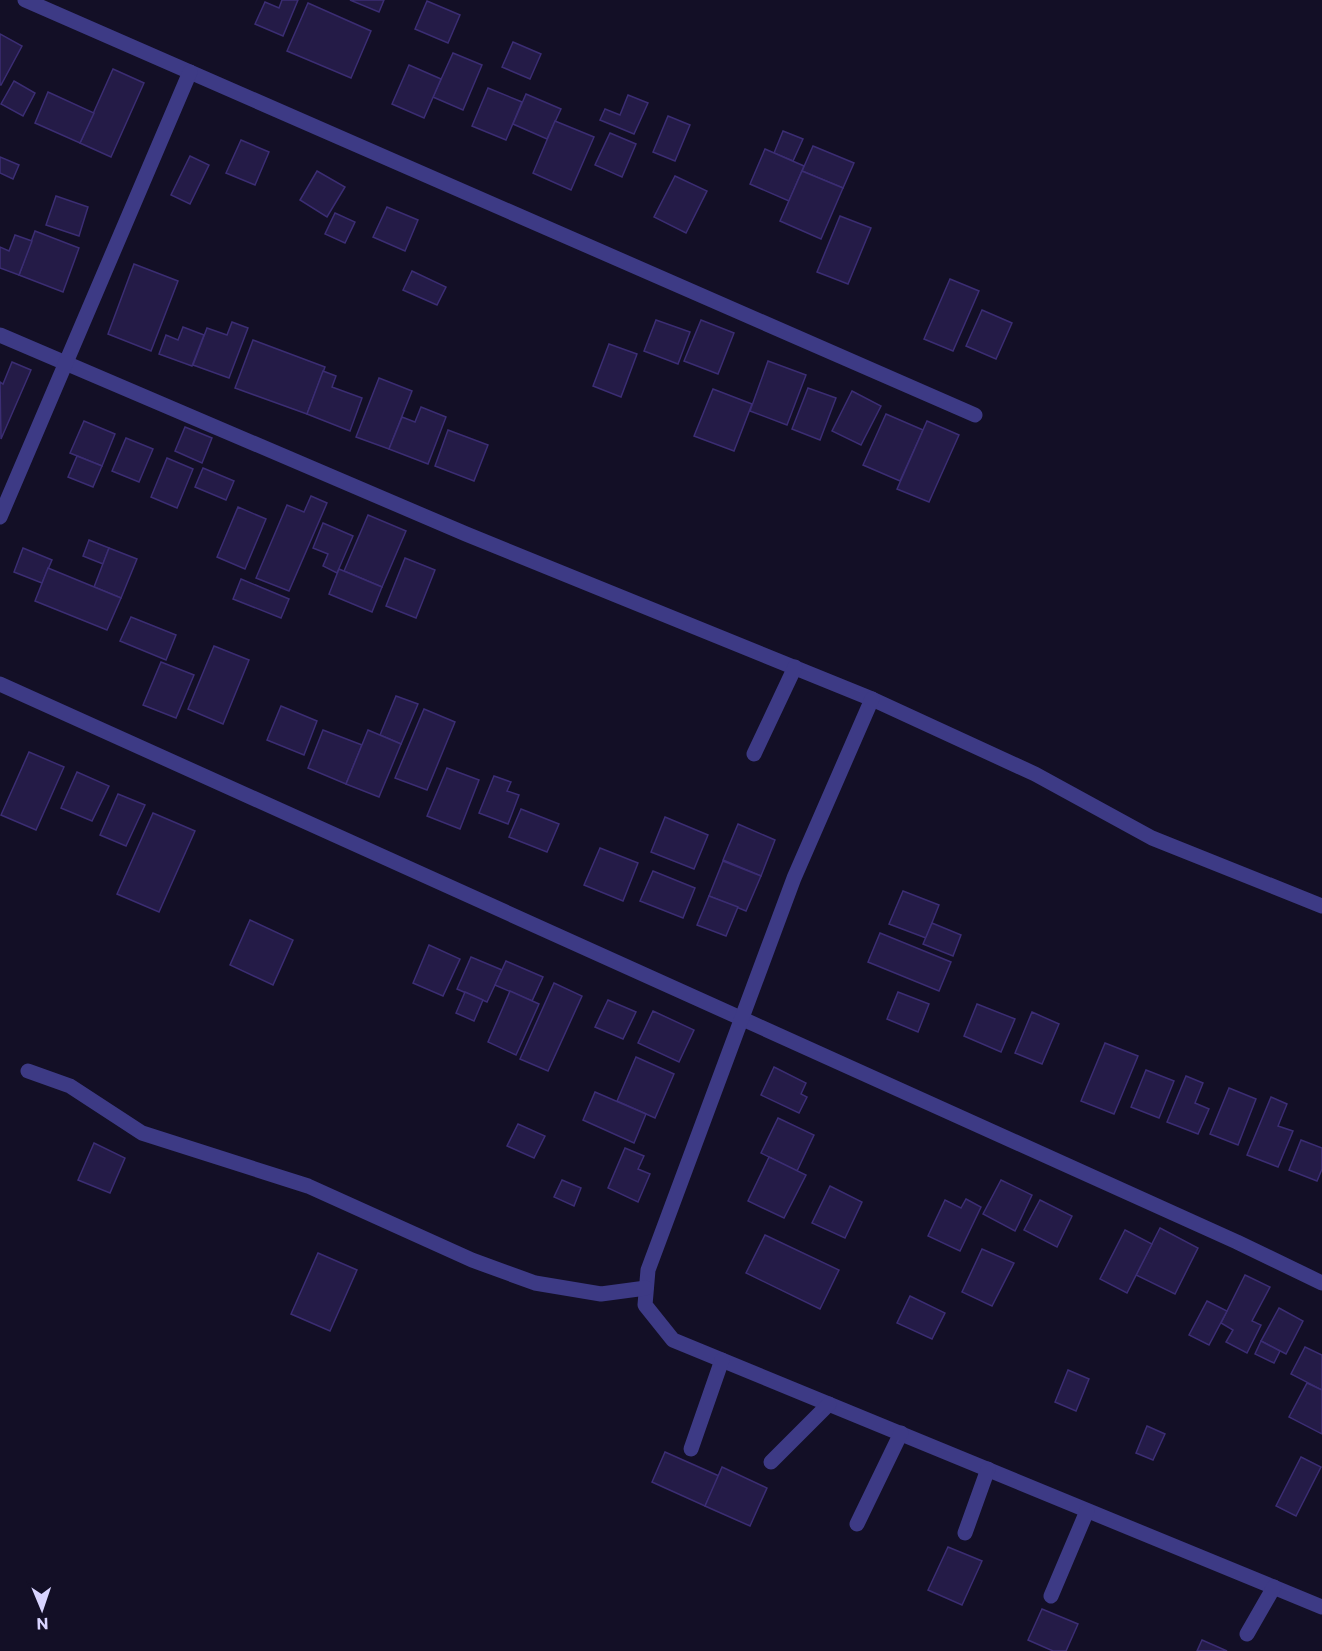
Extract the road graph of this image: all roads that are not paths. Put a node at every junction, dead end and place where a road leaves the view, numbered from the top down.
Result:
1 (25, 0) edge
2 (190, 72) junction
3 (0, 335) edge
4 (65, 364) junction
5 (975, 415) dead end
6 (0, 517) edge
7 (795, 668) junction
8 (0, 684) edge
9 (872, 699) junction
10 (754, 754) dead end
11 (1322, 906) edge
12 (742, 1018) junction
13 (28, 1071) dead end
14 (1322, 1283) edge
15 (646, 1288) junction
16 (722, 1360) junction
17 (829, 1404) junction
18 (901, 1433) junction
19 (691, 1449) dead end
20 (771, 1462) dead end
21 (988, 1469) junction
22 (1087, 1510) junction
23 (857, 1524) dead end
24 (965, 1533) dead end
25 (1274, 1587) junction
26 (1051, 1596) dead end
27 (1322, 1607) edge
28 (1247, 1634) dead end

1 - 2 street
2 - 4 street
2 - 5 street
3 - 4 street
4 - 6 street
4 - 7 street
7 - 9 street
7 - 10 street
8 - 12 street
9 - 11 street
9 - 12 street
12 - 14 street
12 - 15 street
13 - 15 street
15 - 16 street
16 - 17 street
16 - 19 street
17 - 18 street
17 - 20 street
18 - 21 street
18 - 23 street
21 - 22 street
21 - 24 street
22 - 25 street
22 - 26 street
25 - 27 street
25 - 28 street

